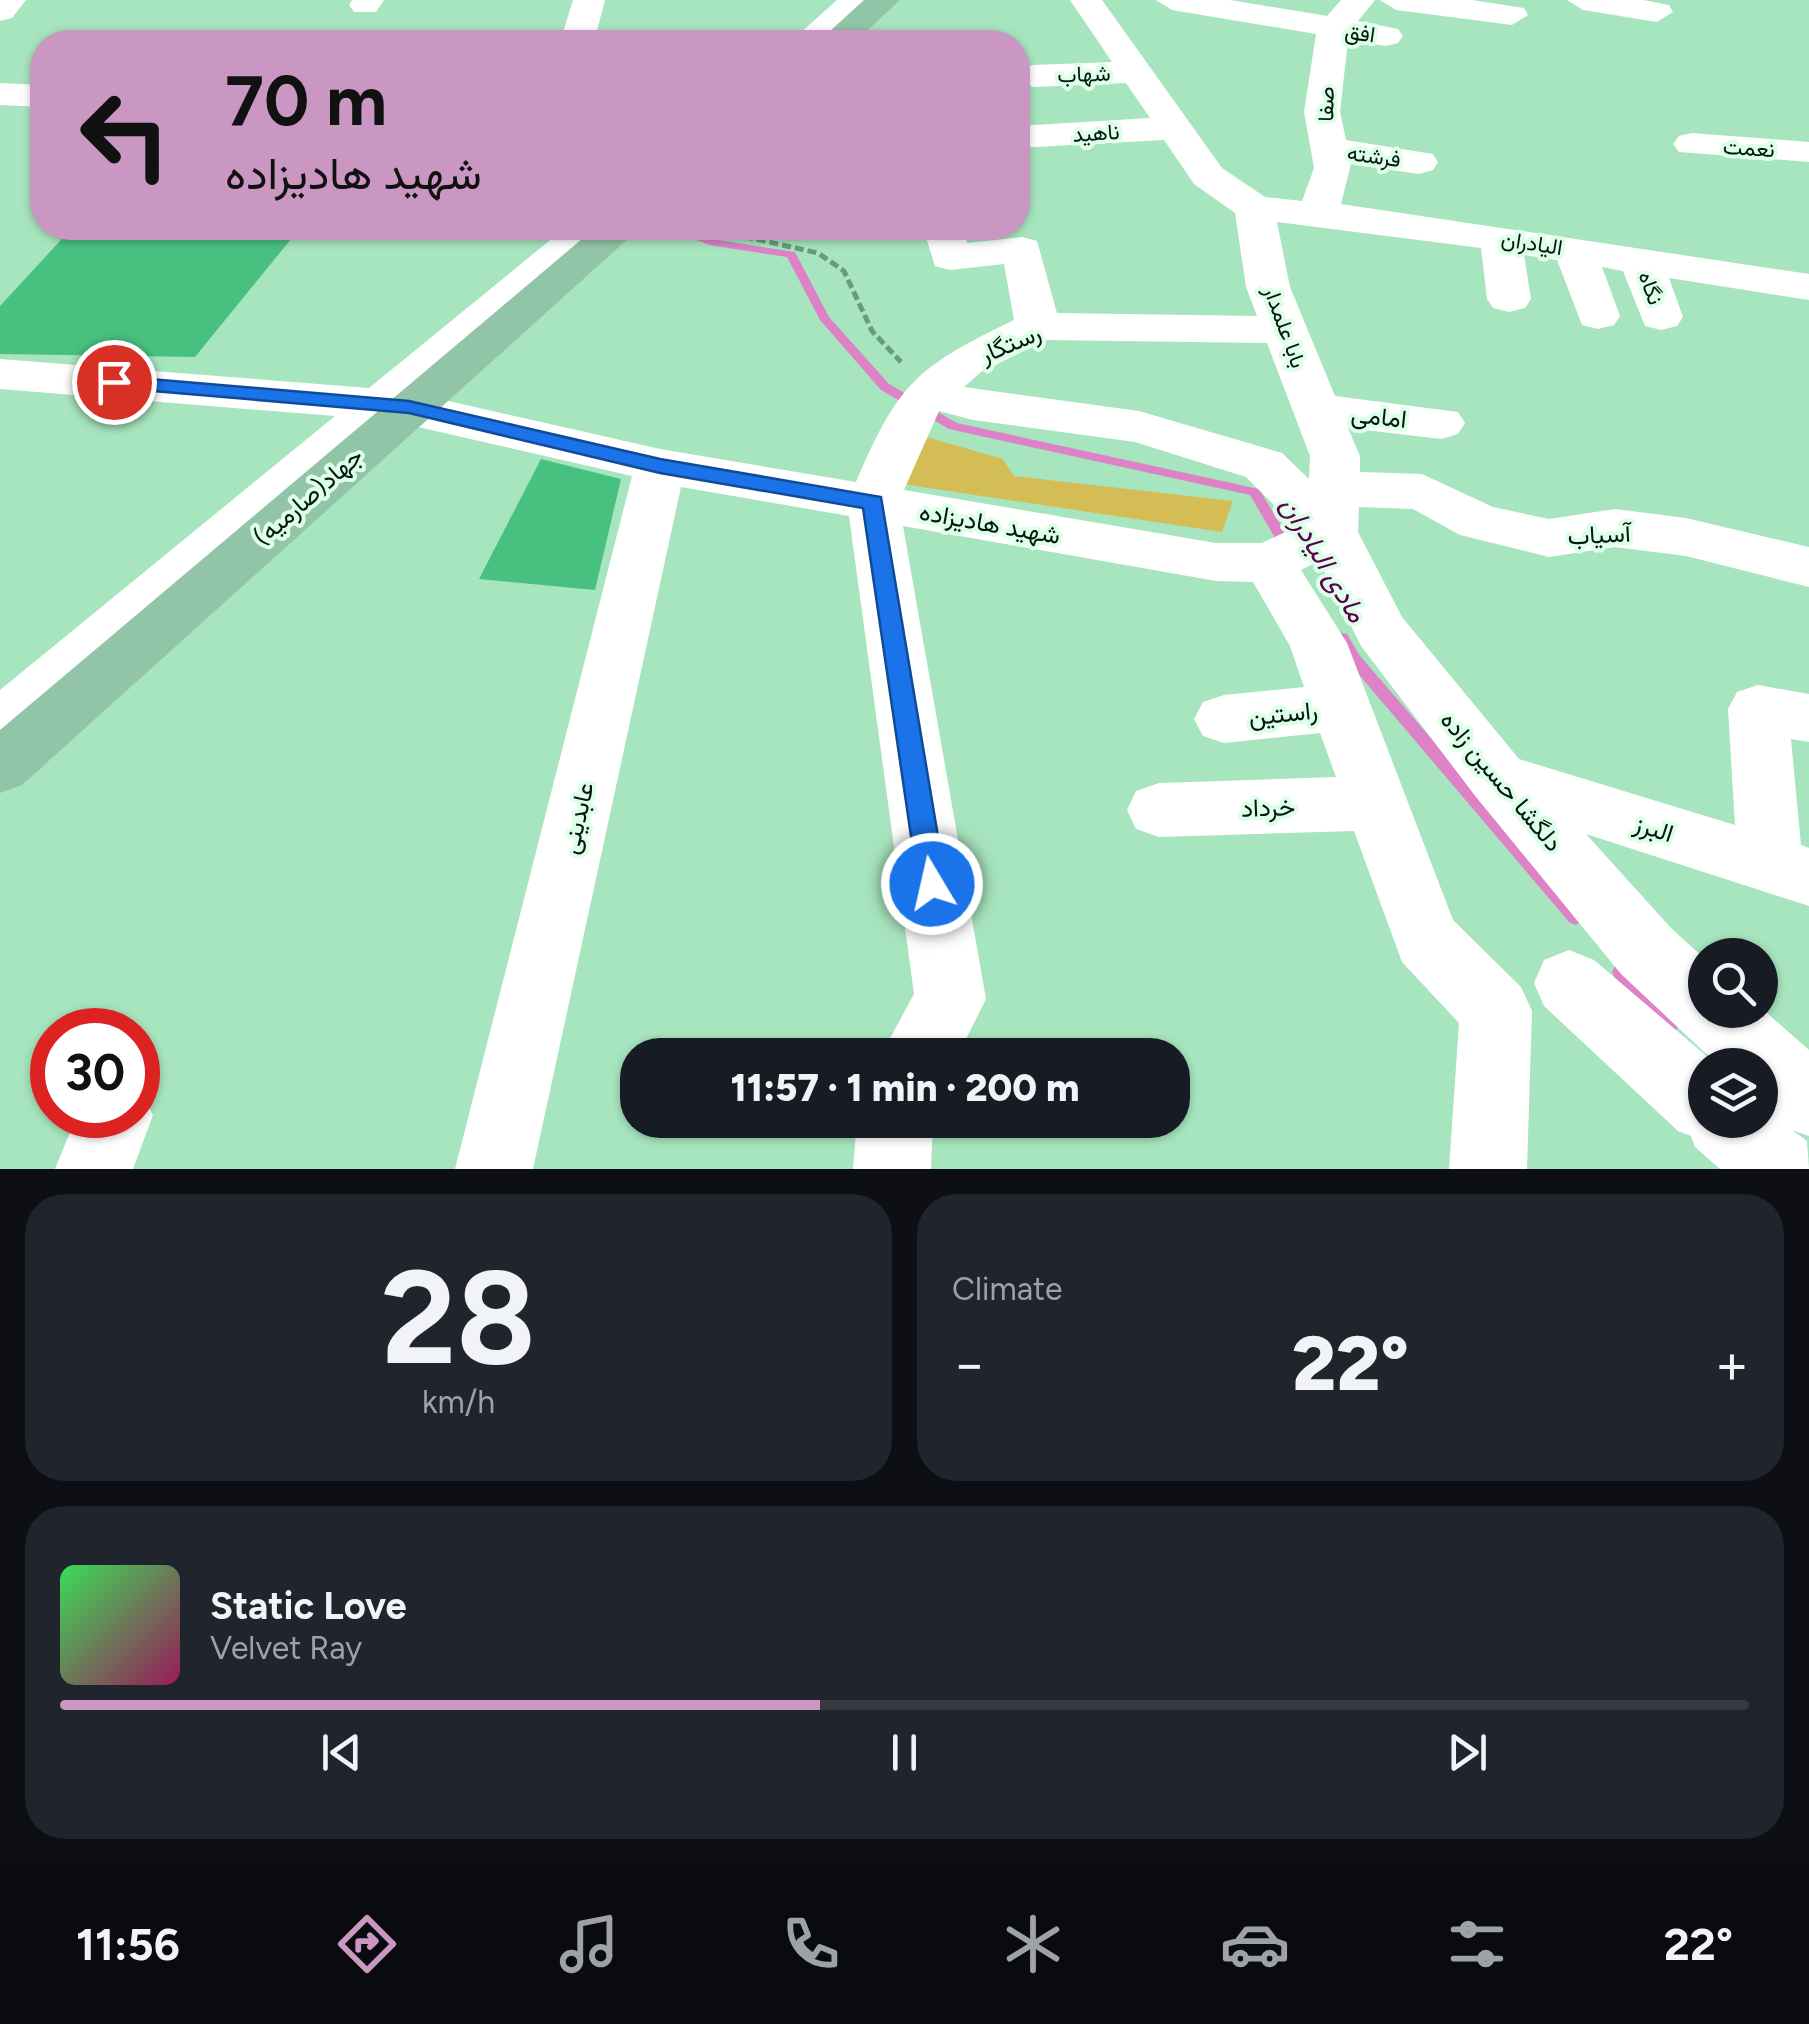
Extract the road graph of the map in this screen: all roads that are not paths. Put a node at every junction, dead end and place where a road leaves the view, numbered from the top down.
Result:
1 (10, 0) edge
2 (589, 0) edge
3 (857, 0) edge
4 (884, 0) edge
5 (1086, 0) edge
6 (1172, 0) edge
7 (1358, 0) edge
8 (1396, 0) edge
9 (1595, 6) edge
10 (0, 11) edge
11 (1657, 12) dead end
12 (1512, 15) dead end
13 (580, 30) edge
14 (821, 30) edge
15 (849, 30) edge
16 (1354, 42) junction
17 (1136, 72) junction
18 (1032, 76) dead end
19 (0, 94) edge
20 (30, 95) edge
21 (1174, 128) junction
22 (1030, 137) edge
23 (1692, 144) dead end
24 (1808, 147) edge
25 (1330, 150) junction
26 (1419, 162) dead end
27 (1254, 208) junction
28 (1318, 214) junction
29 (1500, 238) junction
30 (945, 240) edge
31 (563, 243) edge
32 (1576, 250) junction
33 (1641, 260) junction
34 (1809, 287) edge
35 (1509, 300) dead end
36 (1598, 316) dead end
37 (1661, 317) dead end
38 (1038, 326) junction
39 (1286, 330) junction
40 (0, 374) edge
41 (395, 405) junction
42 (918, 405) junction
43 (1316, 408) junction
44 (1441, 422) dead end
45 (660, 466) junction
46 (873, 502) junction
47 (1333, 510) junction
48 (1269, 563) junction
49 (1809, 567) edge
50 (1342, 707) junction
51 (1809, 718) edge
52 (1224, 719) dead end
53 (0, 726) edge
54 (0, 767) edge
55 (1498, 779) junction
56 (1376, 804) junction
57 (1160, 810) dead end
58 (1790, 871) edge
59 (1646, 951) junction
60 (1570, 982) junction
61 (1688, 990) edge
62 (1496, 1011) junction
63 (1730, 1028) edge
64 (928, 1038) edge
65 (1809, 1099) edge
66 (105, 1138) edge
67 (894, 1138) edge
68 (1739, 1141) edge
69 (94, 1169) edge
70 (494, 1169) edge
71 (892, 1169) edge
72 (1488, 1169) edge

1 - 10 street
2 - 13 street
3 - 14 street
4 - 15 main road
5 - 17 street
6 - 16 street
7 - 16 street
8 - 12 street
9 - 11 street
16 - 25 street, صفا
17 - 18 street, شهاب
17 - 21 street
19 - 20 street
21 - 22 street, ناهید
21 - 27 street
23 - 24 street, نعمت
25 - 26 street, فرشته
25 - 28 street, صفا
27 - 28 street, الیادران
27 - 39 street, بابا علمدار
28 - 29 street, الیادران
29 - 32 street, الیادران
29 - 35 street
30 - 38 street
31 - 41 main road, جهاد(صارمیه)
32 - 33 street, الیادران
32 - 36 street
33 - 34 street, الیادران
33 - 37 street, نگاه
38 - 39 street, رستگار
38 - 42 street, رستگار
39 - 43 street, بابا علمدار
40 - 41 street, شهید هادیزاده
41 - 45 street, شهید هادیزاده
41 - 53 street, جهاد(صارمیه)
41 - 54 main road, جهاد(صارمیه)
42 - 46 street, رستگار
42 - 47 street
43 - 44 street, امامی
43 - 47 street, بابا علمدار
45 - 46 street, شهید هادیزاده
45 - 70 street, عابدینی
46 - 48 street, شهید هادیزاده
46 - 64 street
47 - 48 street, شهید هادیزاده
47 - 49 street, آسیاب
47 - 55 street, دلگشا حسین زاده
48 - 50 street
50 - 52 street, راستین
50 - 56 street
51 - 58 street
55 - 58 street, البرز
55 - 59 street, دلگشا حسین زاده
56 - 57 street, خرداد
56 - 62 street
59 - 60 street
59 - 61 street, دلگشا حسین زاده
60 - 62 street
60 - 68 street
62 - 72 street
63 - 65 street, دلگشا حسین زاده
66 - 69 street
67 - 71 street

